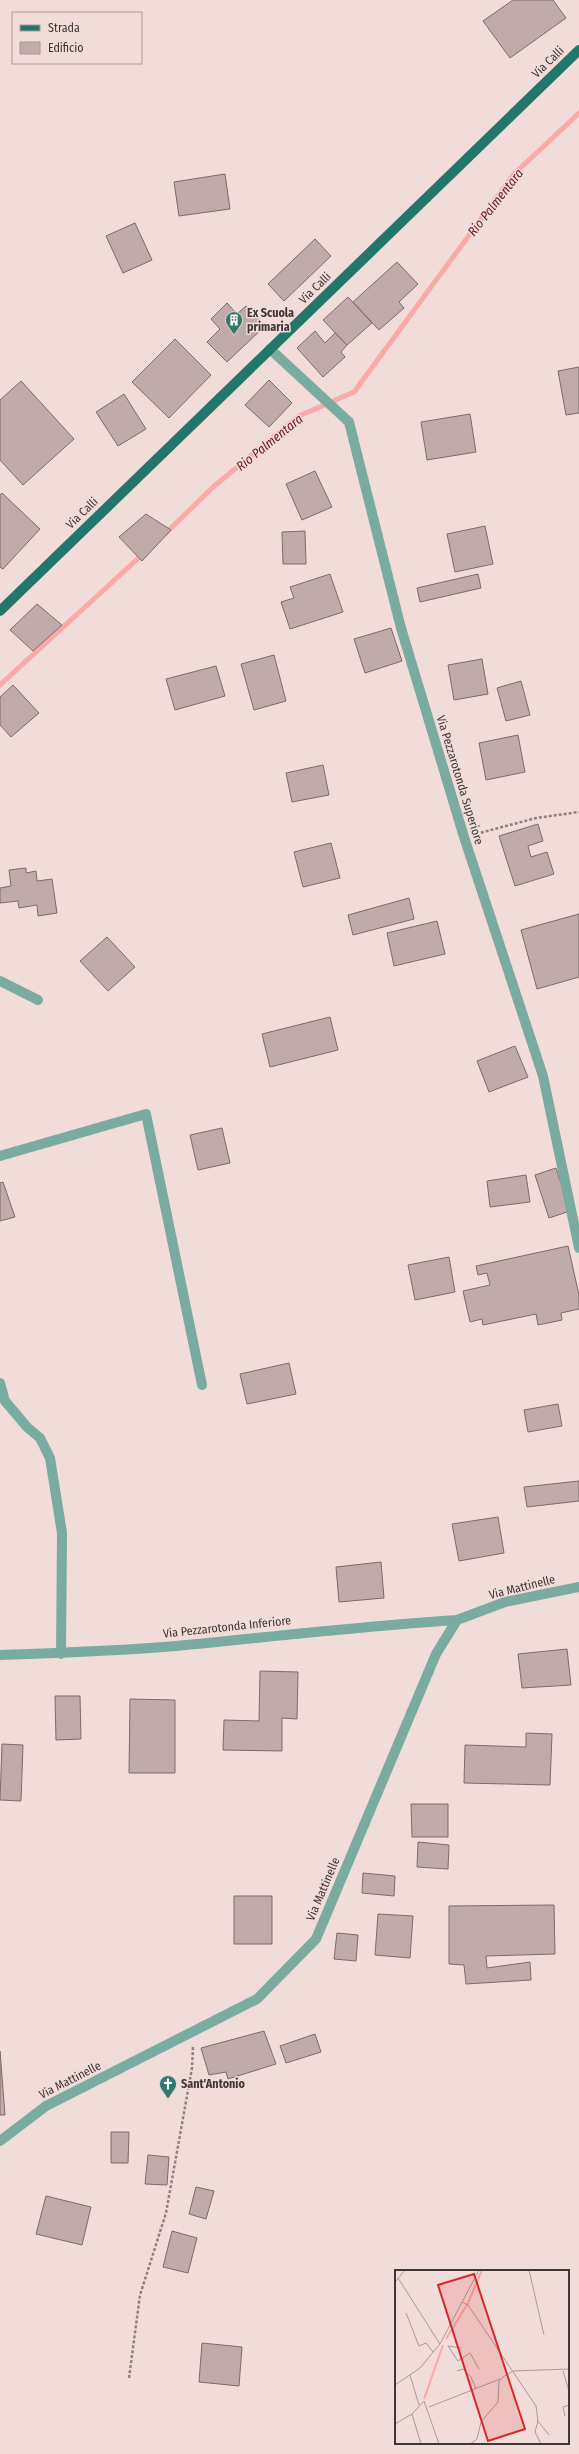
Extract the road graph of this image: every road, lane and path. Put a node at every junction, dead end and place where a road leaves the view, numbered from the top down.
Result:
1 (579, 50) edge
2 (270, 349) junction
3 (0, 611) edge
4 (579, 812) edge
5 (464, 837) junction
6 (0, 980) edge
7 (38, 1000) dead end
8 (0, 1156) edge
9 (579, 1248) edge
10 (0, 1383) edge
11 (202, 1385) dead end
12 (579, 1587) edge
13 (457, 1620) junction
14 (61, 1654) junction
15 (0, 1655) edge
16 (194, 2032) junction
17 (0, 2141) edge
18 (129, 2378) dead end

1 - 2 main road, Via Calli
2 - 3 main road, Via Calli
2 - 5 street, Via Pezzarotonda Superiore
4 - 5 path
5 - 9 street, Via Pezzarotonda Superiore
6 - 7 street
8 - 11 street
10 - 14 street
12 - 13 street, Via Mattinelle
13 - 14 street, Via Pezzarotonda Inferiore
13 - 16 street, Via Mattinelle
14 - 15 street, Via Pezzarotonda Inferiore
16 - 17 street, Via Mattinelle
16 - 18 path

